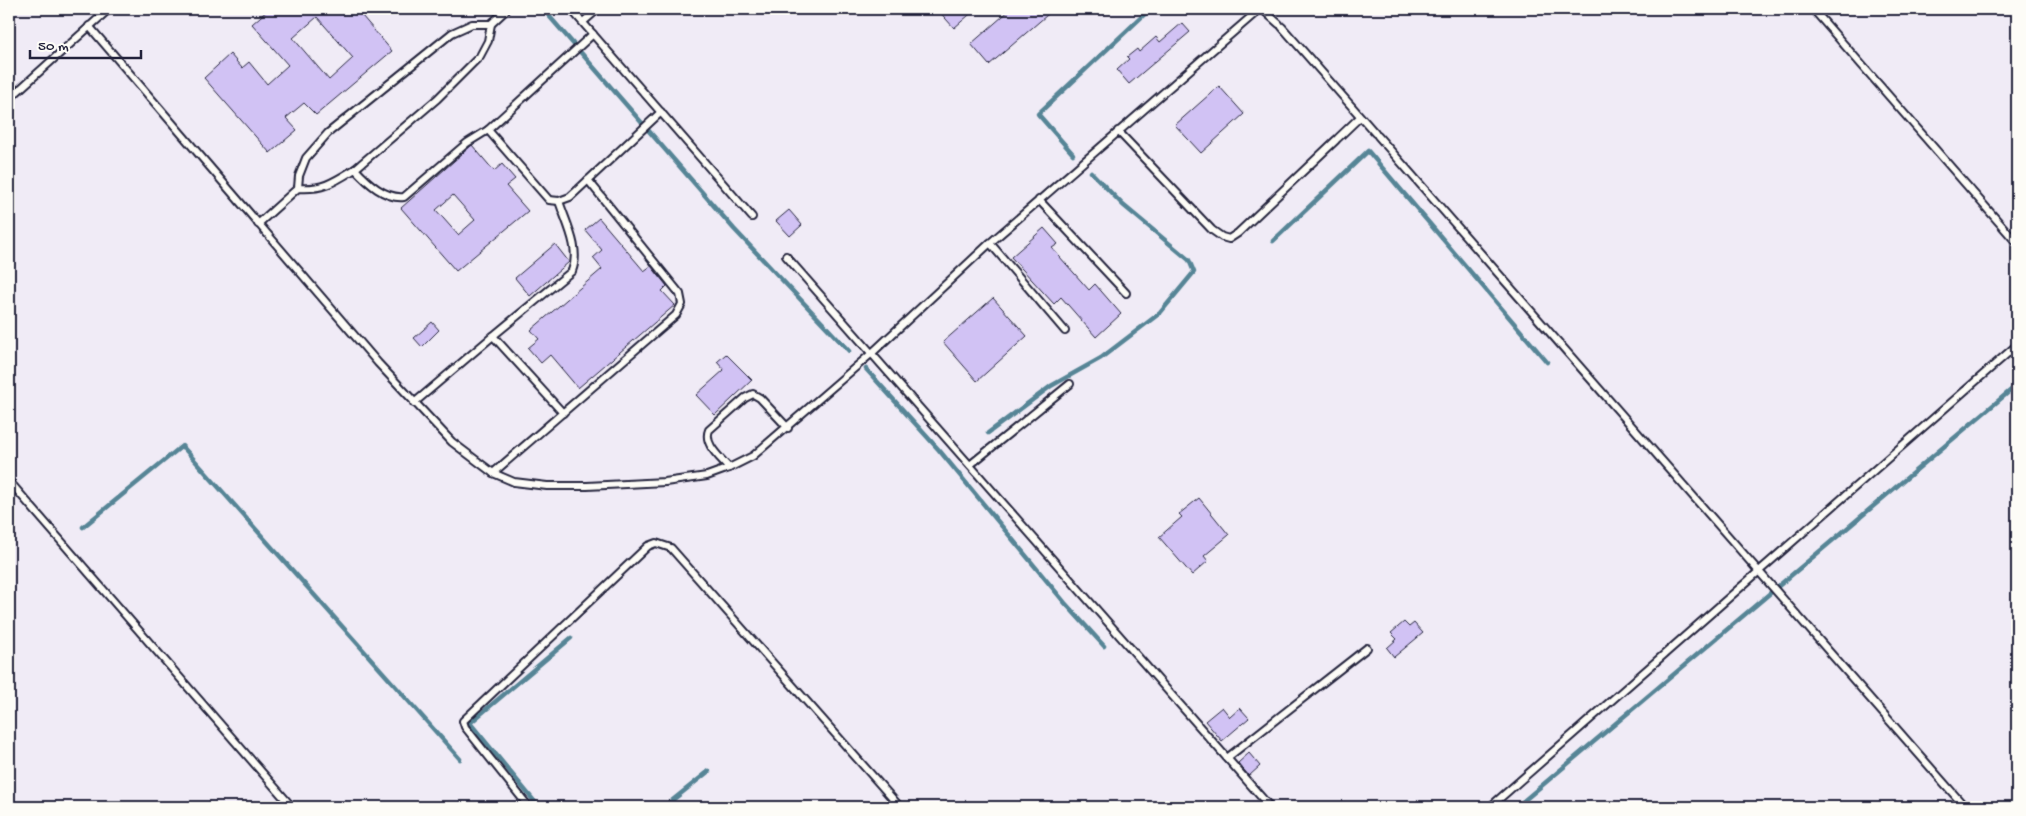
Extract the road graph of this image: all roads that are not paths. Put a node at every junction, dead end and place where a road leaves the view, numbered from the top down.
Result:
1 (109, 9) edge
2 (507, 9) edge
3 (571, 9) edge
4 (598, 9) edge
5 (1261, 9) edge
6 (1813, 9) edge
7 (583, 22) junction
8 (491, 24) junction
9 (88, 26) junction
10 (593, 34) junction
11 (9, 99) edge
12 (661, 112) junction
13 (1360, 116) junction
14 (488, 130) junction
15 (1118, 131) junction
16 (355, 169) junction
17 (588, 180) junction
18 (298, 188) junction
19 (1038, 200) junction
20 (559, 202) junction
21 (752, 216) dead end
22 (258, 224) junction
23 (990, 243) junction
24 (2017, 243) edge
25 (786, 256) dead end
26 (1126, 293) dead end
27 (1065, 331) dead end
28 (493, 336) junction
29 (2017, 345) edge
30 (872, 353) junction
31 (1070, 384) dead end
32 (414, 403) junction
33 (563, 413) junction
34 (788, 428) junction
35 (970, 465) junction
36 (730, 468) junction
37 (493, 473) junction
38 (9, 480) edge
39 (1760, 571) junction
40 (1366, 648) dead end
41 (1227, 758) junction
42 (292, 807) edge
43 (529, 807) edge
44 (900, 807) edge
45 (1270, 807) edge
46 (1490, 807) edge
47 (1965, 807) edge

1 - 9 lane
2 - 8 lane
3 - 7 lane
4 - 7 lane
5 - 13 lane
5 - 15 lane
6 - 24 lane
7 - 10 lane
8 - 16 lane
8 - 18 lane
9 - 11 lane
9 - 22 lane
10 - 12 lane
10 - 14 lane
12 - 17 lane
12 - 21 lane
13 - 15 lane
13 - 39 lane
14 - 16 lane
14 - 20 lane
15 - 19 lane
16 - 18 lane
17 - 20 lane
17 - 33 lane
18 - 22 lane
19 - 23 lane
19 - 26 lane
20 - 28 lane
22 - 32 lane
23 - 27 lane
23 - 30 lane
25 - 30 lane
28 - 32 lane
28 - 33 lane
29 - 39 lane
30 - 34 lane
30 - 35 lane
31 - 35 lane
32 - 37 lane
33 - 37 lane
34 - 36 lane
34 - 36 lane
35 - 41 lane
36 - 37 lane
38 - 42 lane
39 - 46 lane
39 - 47 lane
40 - 41 lane
41 - 45 lane
43 - 44 lane

